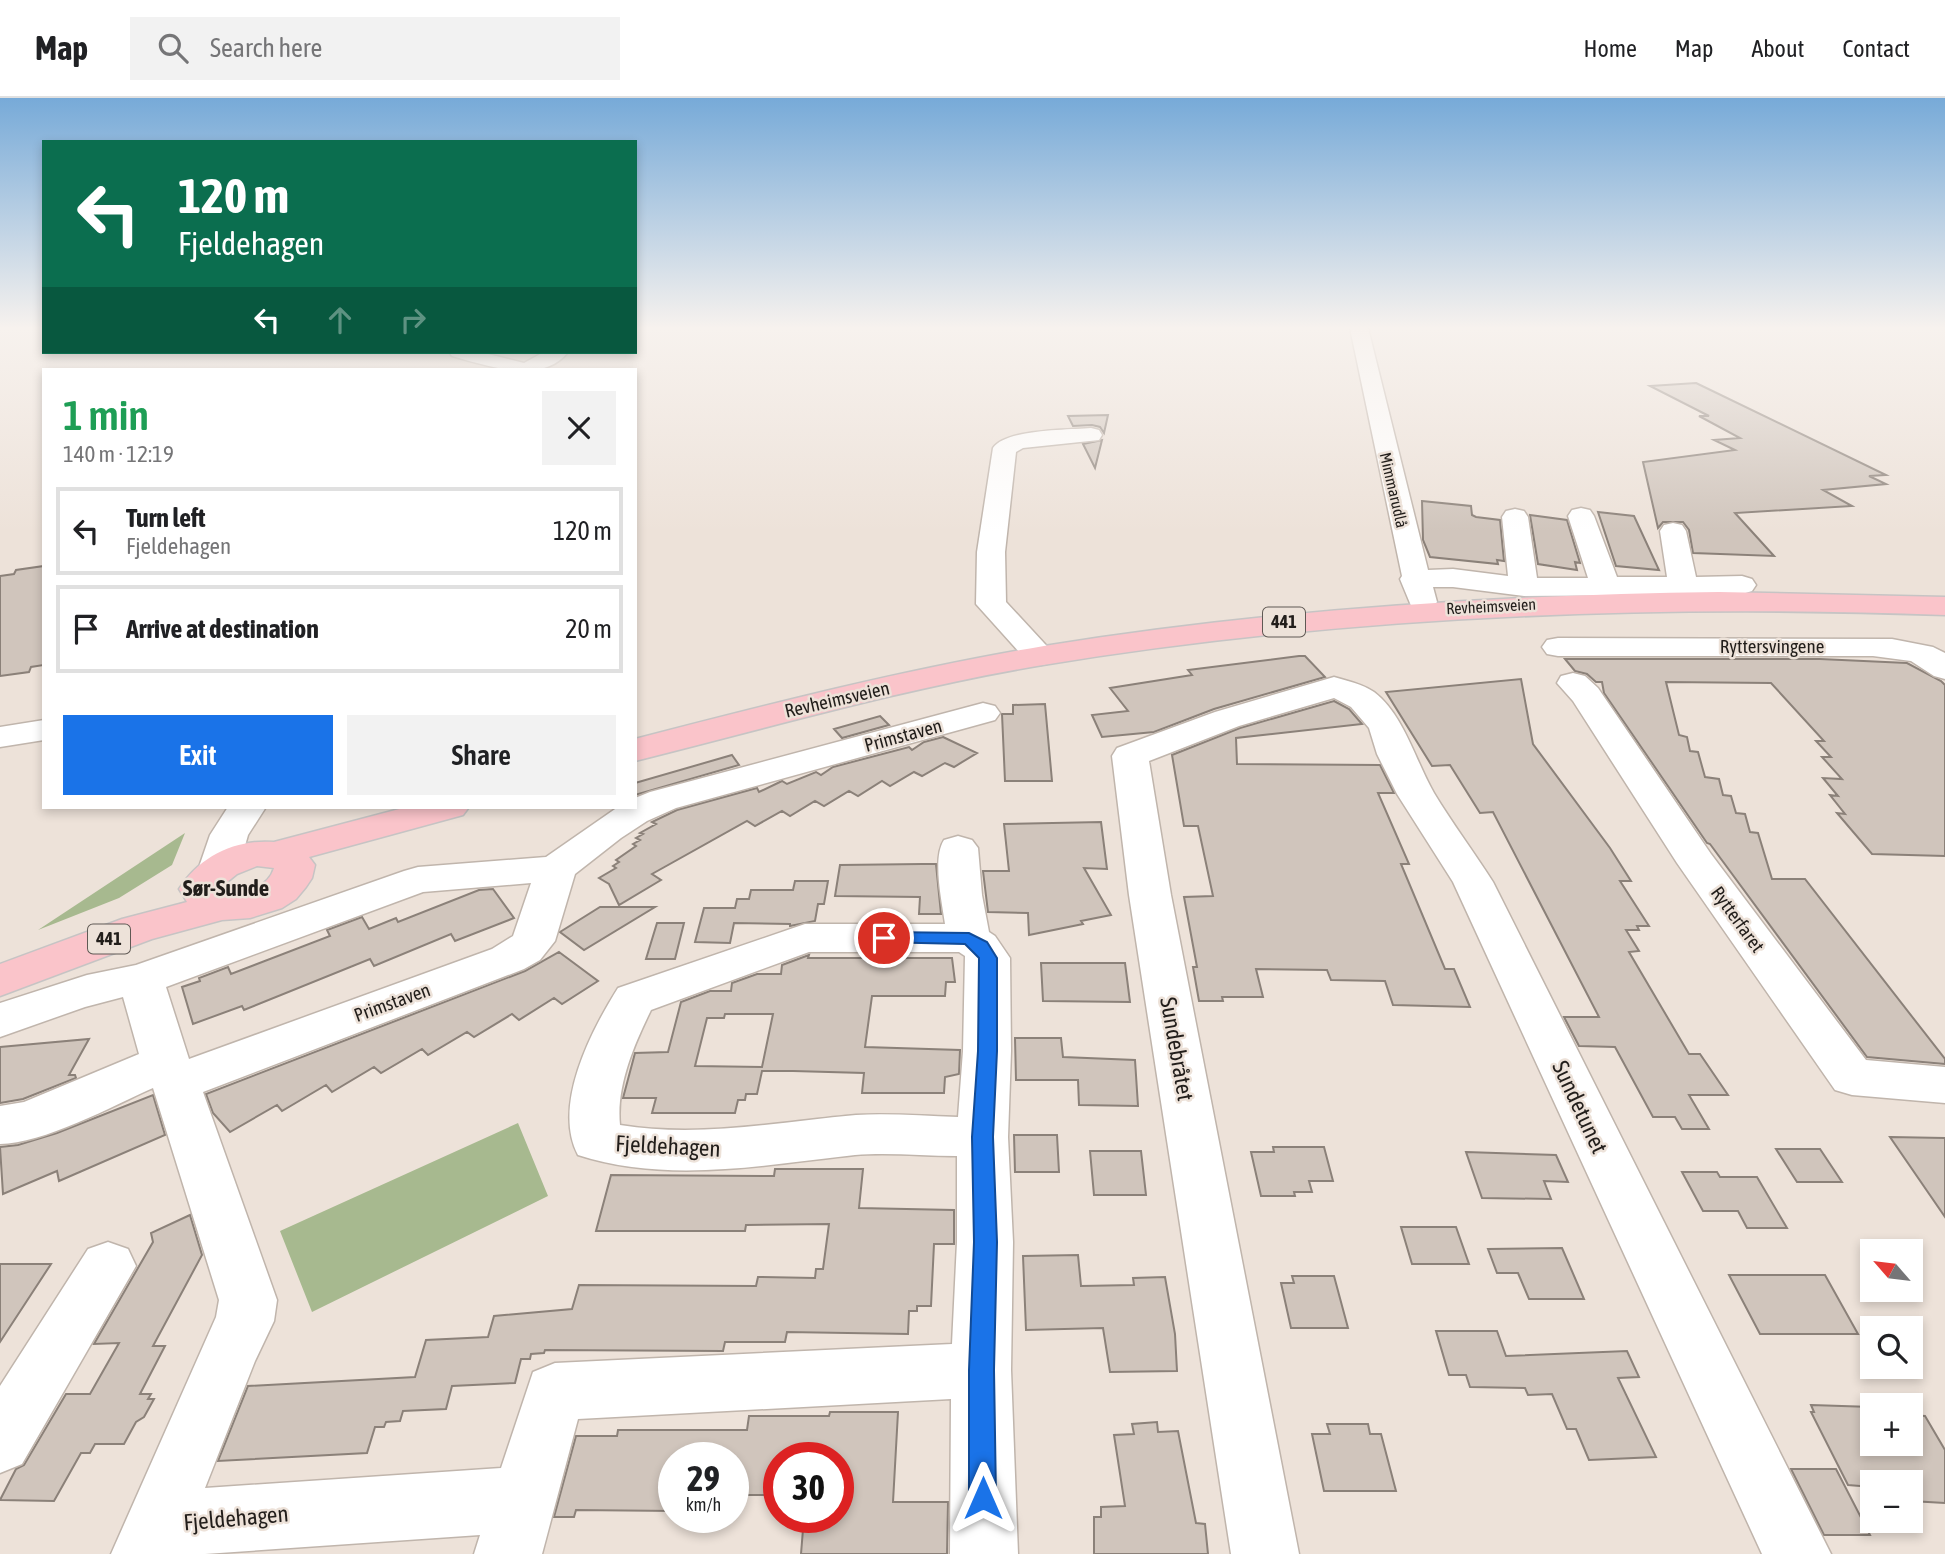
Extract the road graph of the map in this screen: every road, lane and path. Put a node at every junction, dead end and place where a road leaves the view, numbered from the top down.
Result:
1 (1374, 396) edge
2 (1091, 435) dead end
3 (1581, 516) dead end
4 (1515, 517) dead end
5 (1673, 531) dead end
6 (1414, 579) junction
7 (1683, 585) junction
8 (1742, 585) dead end
9 (1524, 587) junction
10 (1606, 587) junction
11 (1945, 606) edge
12 (1424, 610) junction
13 (1578, 653) joint
14 (1040, 656) junction
15 (1945, 670) edge
16 (1334, 687) joint
17 (983, 713) dead end
18 (42, 730) edge
19 (0, 737) edge
20 (637, 749) edge
21 (246, 809) edge
22 (255, 809) edge
23 (444, 809) edge
24 (957, 848) dead end
25 (277, 862) junction
26 (556, 869) junction
27 (215, 885) junction
28 (969, 938) junction
29 (0, 967) edge
30 (141, 979) junction
31 (0, 981) edge
32 (0, 1021) edge
33 (170, 1073) junction
34 (1945, 1085) edge
35 (0, 1125) edge
36 (982, 1137) junction
37 (108, 1266) dead end
38 (981, 1370) junction
39 (0, 1442) edge
40 (516, 1527) edge
41 (152, 1539) edge
42 (984, 1554) edge
43 (1265, 1554) edge
44 (1797, 1554) edge

1 - 6 street, Mimmarudlå
2 - 14 street
3 - 10 street
4 - 9 street
5 - 7 street
6 - 9 street, Revheimsveien
6 - 12 street, Mimmarudlå
7 - 8 street, Revheimsveien
7 - 10 street, Revheimsveien
9 - 10 street, Revheimsveien
11 - 12 main road, Revheimsveien / 441
12 - 14 main road, Revheimsveien / 441
13 - 15 street, Ryttersvingene
13 - 34 street, Rytterfaret
14 - 20 main road, Revheimsveien / 441
16 - 43 street, Sundebråtet
16 - 44 street, Sundetunet
17 - 26 street, Primstaven
18 - 19 street
21 - 27 street
22 - 25 street
23 - 25 main road, 441
24 - 28 street
25 - 27 main road, 441
26 - 30 street
26 - 33 street, Primstaven
27 - 29 main road, 441
27 - 31 main road, 441
28 - 36 street
28 - 36 street, Fjeldehagen
30 - 32 street
30 - 33 street
33 - 35 street, Primstaven
33 - 41 street, Fjeldehagen
36 - 38 street
37 - 39 street
38 - 40 street, Fjeldehagen
38 - 42 street
40 - 41 street, Fjeldehagen

